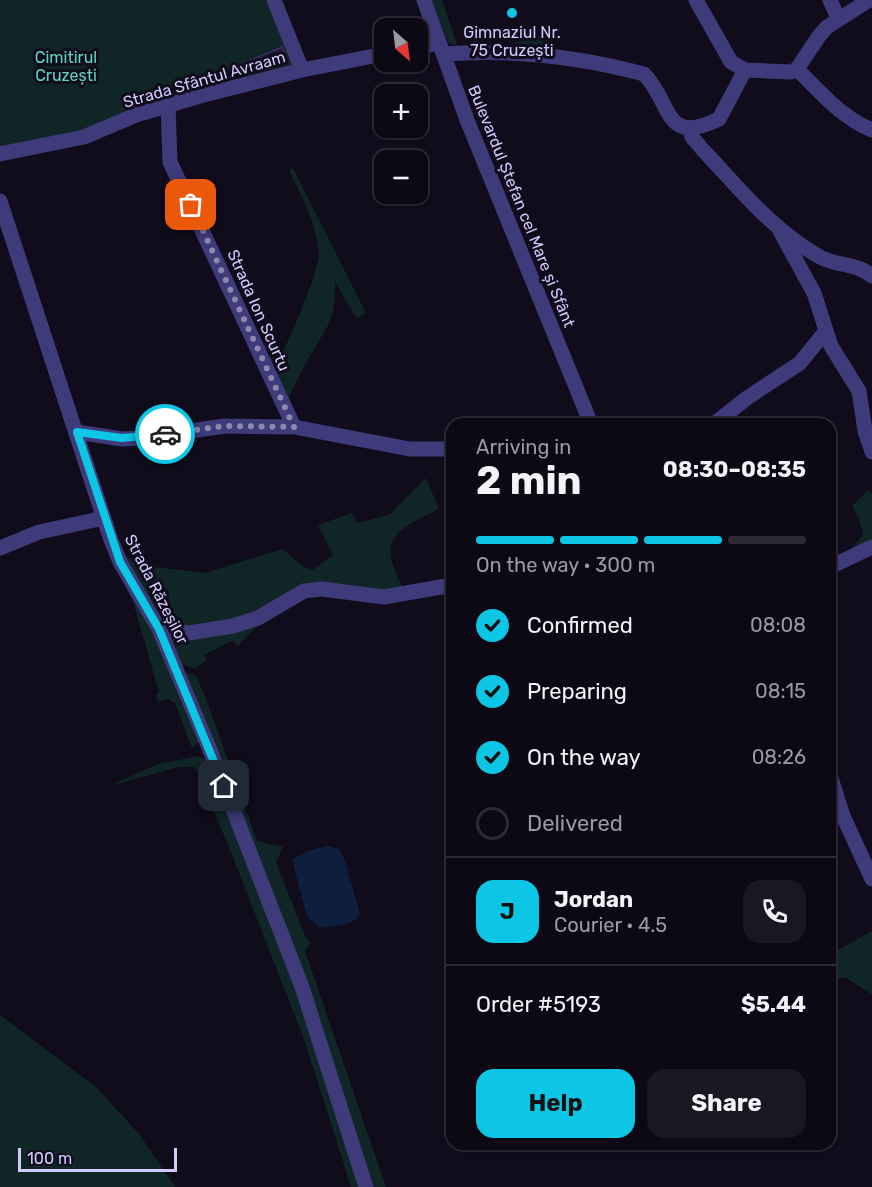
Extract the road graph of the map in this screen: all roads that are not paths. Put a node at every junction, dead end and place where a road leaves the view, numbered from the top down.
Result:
1 (274, 0) edge
2 (424, 0) edge
3 (696, 0) edge
4 (830, 0) edge
5 (869, 0) edge
6 (838, 18) junction
7 (428, 48) edge
8 (441, 49) junction
9 (374, 56) edge
10 (797, 69) junction
11 (302, 70) junction
12 (745, 70) junction
13 (168, 105) junction
14 (690, 129) junction
15 (872, 130) edge
16 (0, 154) edge
17 (0, 201) edge
18 (780, 231) junction
19 (5, 235) edge
20 (872, 276) edge
21 (825, 332) junction
22 (589, 418) edge
23 (722, 418) edge
24 (294, 427) junction
25 (77, 432) junction
26 (446, 448) edge
27 (872, 452) edge
28 (104, 518) junction
29 (872, 547) edge
30 (0, 548) edge
31 (836, 564) edge
32 (446, 586) edge
33 (159, 629) junction
34 (836, 794) edge
35 (872, 879) edge
36 (366, 1187) edge

1 - 11 street
2 - 8 street, Bulevardul Ștefan cel Mare și Sfânt
3 - 12 street
4 - 6 street
5 - 6 street
6 - 10 street
7 - 8 street
8 - 14 street
8 - 22 street, Bulevardul Ștefan cel Mare și Sfânt
9 - 11 street, Strada Sfântul Avraam
10 - 12 street
10 - 15 street
11 - 13 street, Strada Sfântul Avraam
12 - 14 street
13 - 16 street, Strada Sfântul Avraam
13 - 24 street, Strada Ion Scurtu
14 - 18 street
17 - 19 street, Strada Răzeșilor
18 - 20 street
18 - 21 street
19 - 25 street, Strada Răzeșilor
21 - 23 street
21 - 27 street
24 - 25 street
24 - 26 street
25 - 28 street, Strada Răzeșilor
28 - 30 street
28 - 33 street, Strada Răzeșilor
29 - 31 street
32 - 33 street
33 - 36 street, Strada Răzeșilor
34 - 35 street

